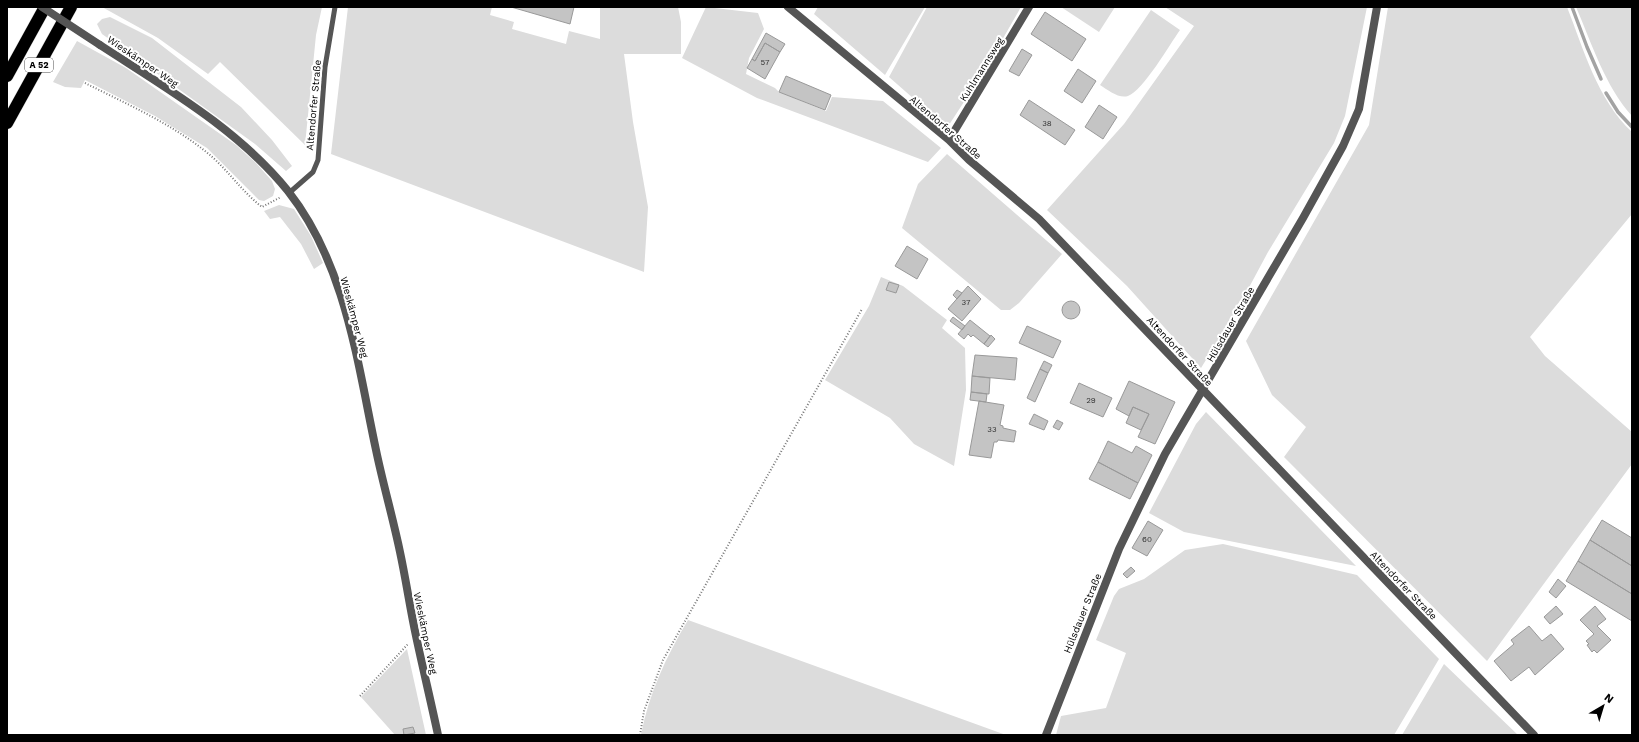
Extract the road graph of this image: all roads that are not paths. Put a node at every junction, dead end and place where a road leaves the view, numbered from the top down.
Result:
1 (43, 7) edge
2 (71, 7) edge
3 (335, 7) edge
4 (788, 7) edge
5 (1029, 7) edge
6 (1377, 7) edge
7 (7, 76) edge
8 (7, 123) edge
9 (949, 140) junction
10 (290, 193) junction
11 (1204, 389) junction
12 (438, 735) edge
13 (1046, 735) edge
14 (1534, 735) edge

1 - 7 highway, A 52
1 - 10 street, Wieskämper Weg, bridge
2 - 8 highway, A 52
3 - 10 lane, Altendorfer Straße
4 - 9 street, Altendorfer Straße
5 - 9 street, Kuhlmannsweg
6 - 11 street, Hülsdauer Straße
9 - 11 street, Altendorfer Straße
10 - 12 street, Wieskämper Weg
11 - 13 street, Hülsdauer Straße
11 - 14 street, Altendorfer Straße

